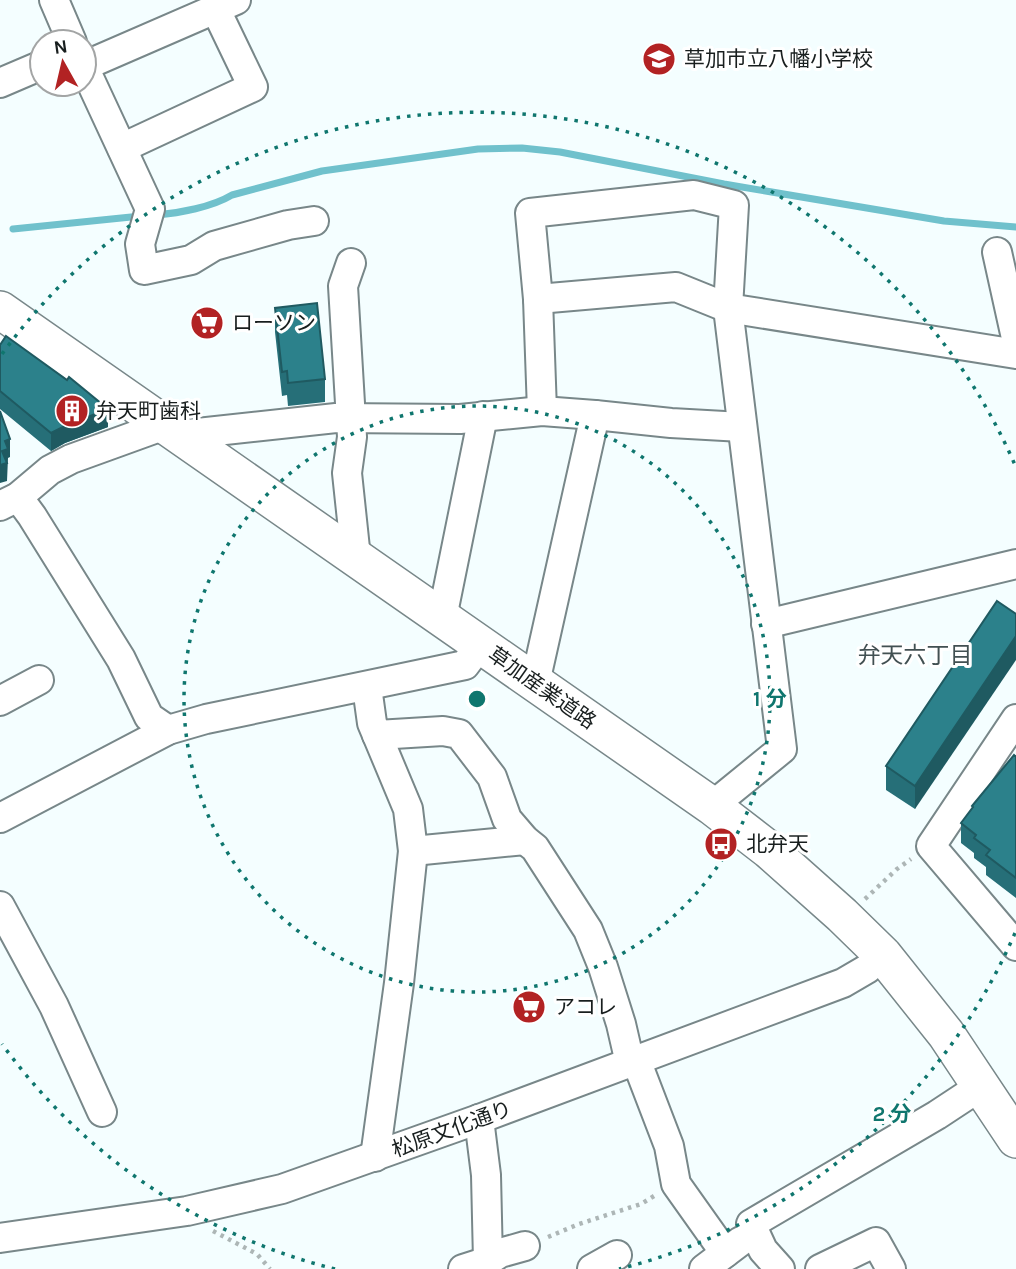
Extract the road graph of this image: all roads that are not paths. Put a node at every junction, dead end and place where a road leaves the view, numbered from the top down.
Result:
1 (54, 0) edge
2 (226, 4) edge
3 (66, 28) edge
4 (98, 61) edge
5 (28, 71) edge
6 (0, 83) edge
7 (98, 97) edge
8 (122, 148) junction
9 (314, 221) dead end
10 (997, 252) dead end
11 (351, 263) dead end
12 (538, 299) junction
13 (728, 308) junction
14 (0, 311) edge
15 (1016, 338) edge
16 (1016, 355) edge
17 (542, 411) junction
18 (595, 415) junction
19 (483, 416) junction
20 (351, 417) junction
21 (742, 426) junction
22 (172, 430) junction
23 (9, 501) edge
24 (356, 558) junction
25 (1016, 564) edge
26 (442, 618) junction
27 (766, 624) junction
28 (480, 645) junction
29 (39, 680) dead end
30 (535, 683) junction
31 (367, 687) junction
32 (0, 701) edge
33 (1016, 719) edge
34 (168, 730) junction
35 (377, 735) junction
36 (712, 806) junction
37 (0, 818) edge
38 (525, 840) junction
39 (412, 851) junction
40 (0, 906) edge
41 (1016, 946) edge
42 (883, 955) junction
43 (633, 1061) junction
44 (981, 1086) junction
45 (102, 1112) dead end
46 (479, 1119) junction
47 (1016, 1139) edge
48 (375, 1157) junction
49 (0, 1238) edge
50 (525, 1246) road end
51 (766, 1250) edge
52 (617, 1255) dead end
53 (715, 1261) edge
54 (476, 1265) edge
55 (592, 1269) edge
56 (820, 1269) edge
57 (891, 1269) edge

1 - 3 street
2 - 4 street
2 - 8 street
5 - 6 street
7 - 8 street
8 - 9 street
10 - 15 street
11 - 20 street
12 - 13 street
12 - 13 street
12 - 17 street
13 - 16 street
13 - 21 street
14 - 22 main road, 草加産業道路
17 - 18 street
17 - 19 street
18 - 21 street
18 - 30 street
19 - 20 street
19 - 26 street
20 - 22 street
20 - 24 street
21 - 27 street
22 - 23 street
22 - 24 main road, 草加産業道路
23 - 34 street
24 - 26 main road, 草加産業道路
25 - 27 street
26 - 28 main road, 草加産業道路
27 - 36 street
28 - 30 main road, 草加産業道路
28 - 31 street
29 - 32 street
30 - 36 main road, 草加産業道路
31 - 34 street
31 - 35 street
33 - 41 street
34 - 37 street
35 - 38 street
35 - 39 street
36 - 42 main road, 草加産業道路
38 - 39 street
38 - 43 street
39 - 48 street
40 - 45 street
42 - 43 street, 松原文化通り
42 - 44 main road, 草加産業道路
43 - 46 street, 松原文化通り
43 - 53 street
44 - 47 main road, 草加産業道路
44 - 51 street
46 - 48 street, 松原文化通り
46 - 54 street
48 - 49 street, 松原文化通り
50 - 54 street
51 - 53 street
52 - 55 street
56 - 57 street

